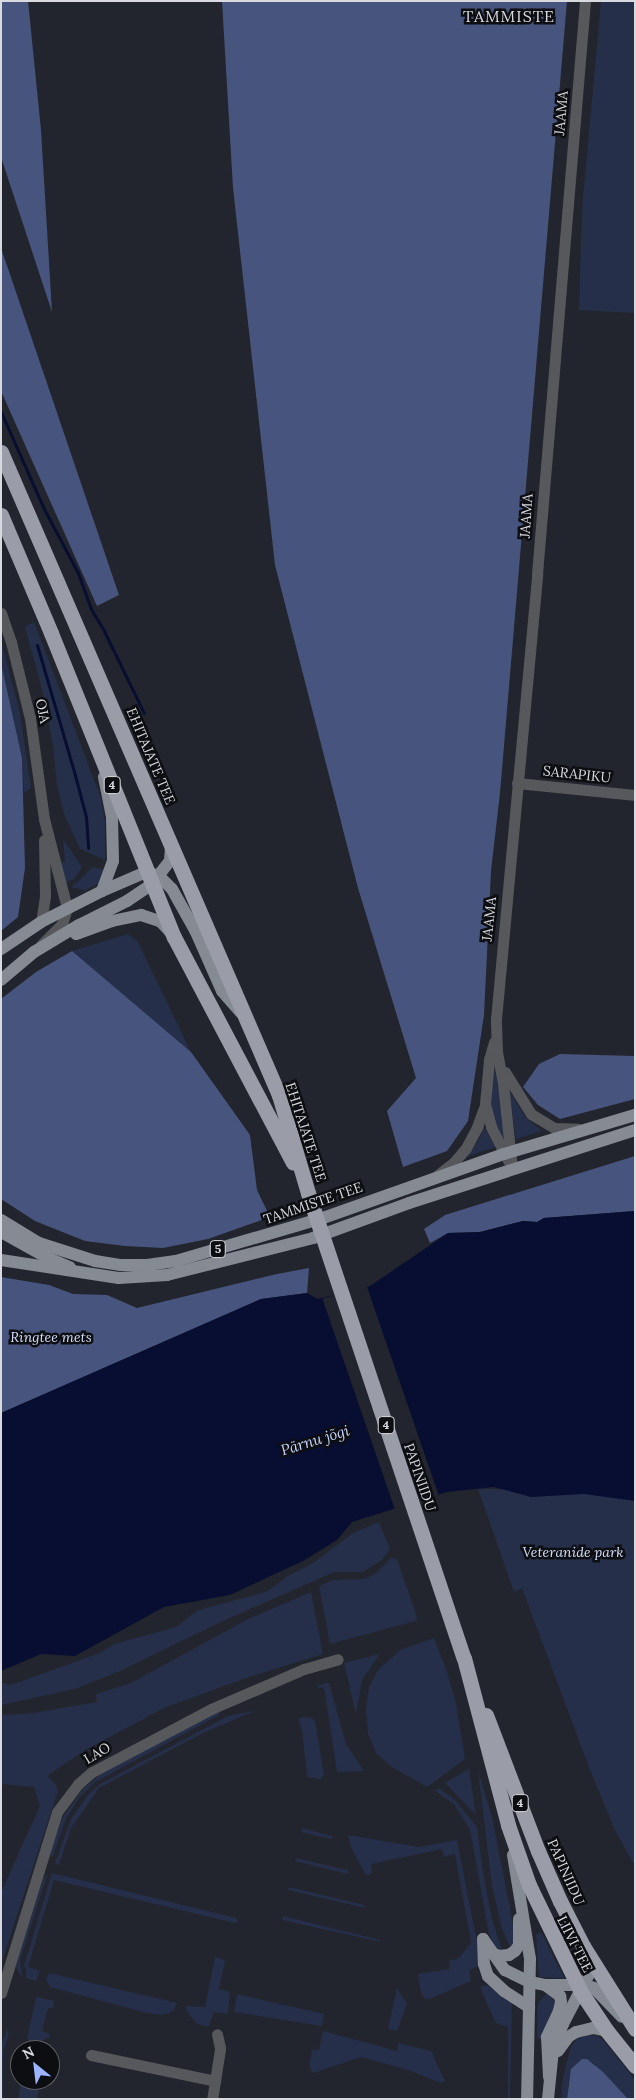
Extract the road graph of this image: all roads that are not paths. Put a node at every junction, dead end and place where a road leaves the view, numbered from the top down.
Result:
1 (585, 1) edge
2 (1, 452) edge
3 (1, 515) edge
4 (1, 613) edge
5 (51, 633) junction
6 (517, 783) junction
7 (635, 795) edge
8 (44, 819) junction
9 (171, 845) junction
10 (152, 878) junction
11 (102, 891) junction
12 (67, 908) junction
13 (41, 922) junction
14 (174, 937) junction
15 (1, 949) edge
16 (34, 952) junction
17 (1, 980) edge
18 (242, 1014) junction
19 (496, 1034) junction
20 (499, 1062) junction
21 (485, 1104) junction
22 (635, 1115) edge
23 (585, 1129) junction
24 (635, 1130) edge
25 (507, 1152) junction
26 (512, 1169) junction
27 (435, 1177) junction
28 (308, 1193) junction
29 (1, 1220) edge
30 (1, 1232) edge
31 (1, 1260) edge
32 (89, 1274) junction
33 (464, 1658) junction
34 (338, 1659) dead end
35 (508, 1825) junction
36 (520, 1891) junction
37 (583, 1946) junction
38 (492, 1953) junction
39 (530, 1982) junction
40 (545, 1985) junction
41 (581, 1987) junction
42 (1, 1993) edge
43 (529, 2007) junction
44 (635, 2030) edge
45 (607, 2031) junction
46 (217, 2034) dead end
47 (92, 2055) dead end
48 (635, 2066) edge
49 (549, 2077) junction
50 (215, 2081) junction
51 (212, 2099) edge
52 (527, 2099) edge
53 (548, 2099) edge

1 - 6 street, JAAMA
2 - 9 highway, EHITAJATE TEE / 4
3 - 5 highway, EHITAJATE TEE / 4
4 - 8 street, OJA
5 - 10 highway, EHITAJATE TEE / 4
5 - 11 main road
6 - 7 street, SARAPIKU
6 - 19 street, JAAMA
8 - 12 street, OJA
8 - 13 street, OJA
9 - 10 main road
9 - 18 highway, EHITAJATE TEE / 4
10 - 11 main road
10 - 14 highway, EHITAJATE TEE / 4
10 - 16 main road
10 - 18 main road
11 - 12 main road
12 - 13 main road
12 - 16 street
13 - 15 main road
14 - 16 main road
14 - 28 highway, EHITAJATE TEE / 4
16 - 17 main road
18 - 28 highway, EHITAJATE TEE / 4
19 - 20 street, JAAMA
19 - 21 street, JAAMA
20 - 23 street, JAAMA
20 - 25 street, JAAMA
21 - 25 street, JAAMA
21 - 27 street, JAAMA
22 - 23 main road, TAMMISTE TEE / 5
23 - 25 main road, TAMMISTE TEE / 5
24 - 26 main road, 5
25 - 26 street, JAAMA
25 - 27 main road, TAMMISTE TEE / 5
26 - 32 main road, 5
27 - 29 main road, TAMMISTE TEE / 5
28 - 33 highway, PAPINIIDU / 4, bridge
30 - 32 main road, 5
31 - 32 main road
33 - 35 highway, PAPINIIDU / 4
33 - 37 highway, PAPINIIDU / 4
34 - 42 street, LAO
35 - 36 main road, PAPINIIDU
35 - 41 highway, LIIVI TEE / 4
36 - 38 main road
36 - 39 main road, PAPINIIDU
37 - 41 main road, PAPINIIDU
37 - 44 highway, LIIVI TEE / 4
38 - 39 main road
38 - 43 main road
39 - 40 main road
39 - 43 main road, PAPINIIDU
40 - 41 main road
40 - 49 main road
41 - 44 main road
41 - 45 highway, LIIVI TEE / 4
41 - 49 main road, PAPINIIDU
43 - 52 main road, PAPINIIDU
45 - 48 highway, LIIVI TEE / 4
45 - 49 main road
46 - 50 street
47 - 50 street
49 - 53 main road, PAPINIIDU
50 - 51 street

